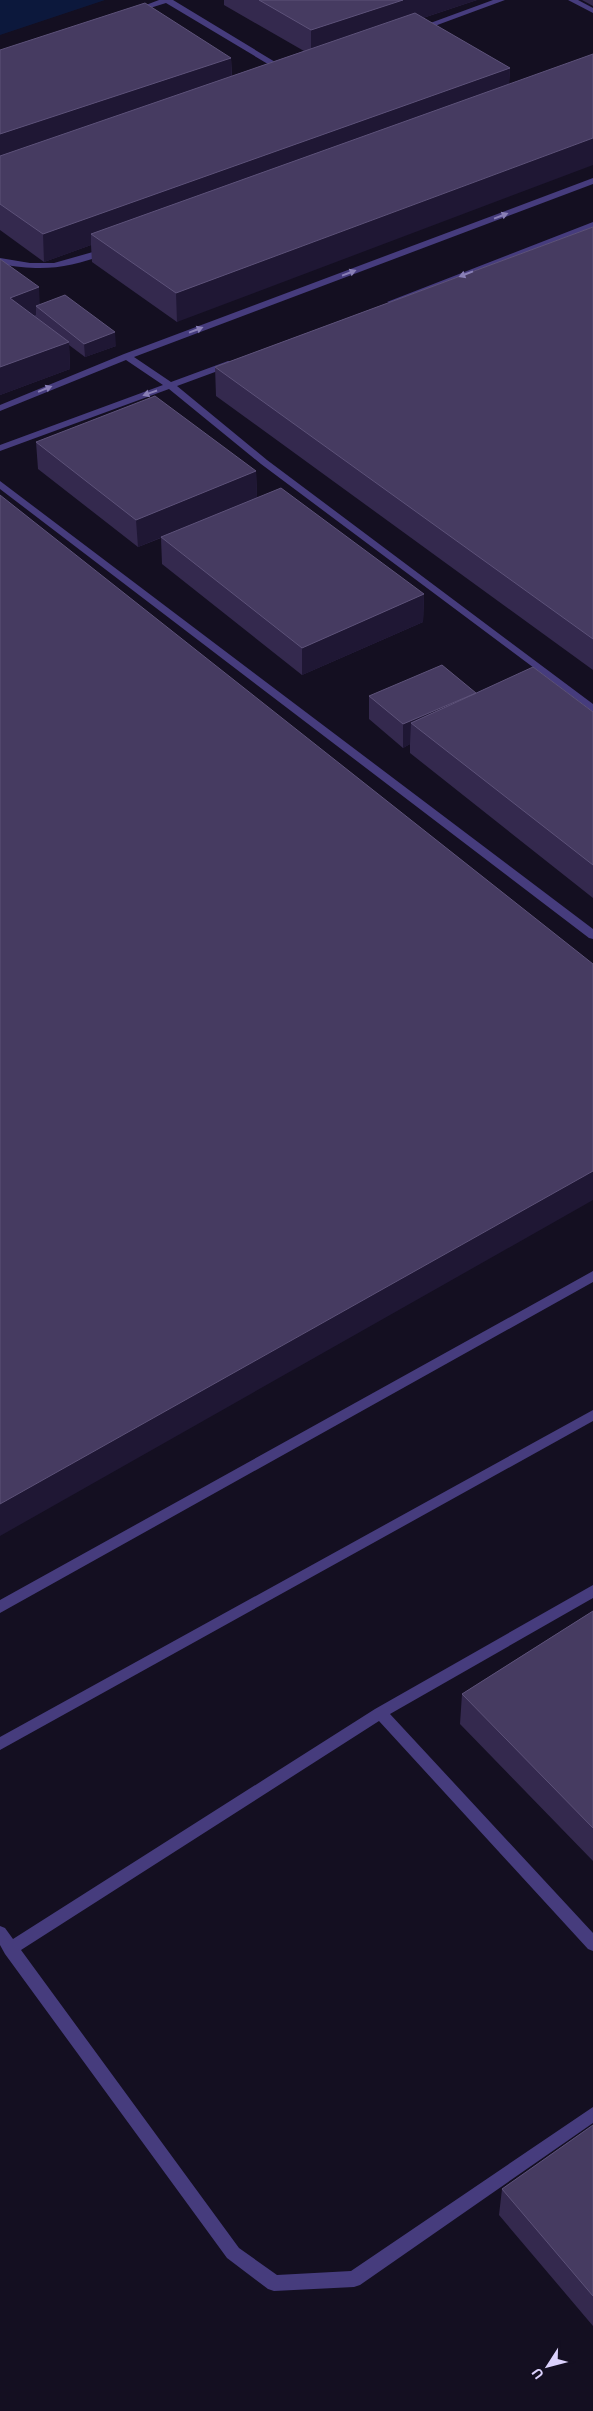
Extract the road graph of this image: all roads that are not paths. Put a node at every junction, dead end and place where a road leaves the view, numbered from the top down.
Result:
1 (167, 0) edge
2 (501, 0) edge
3 (572, 0) edge
4 (593, 12) edge
5 (121, 15) edge
6 (409, 32) edge
7 (299, 70) edge
8 (290, 73) junction
9 (281, 76) edge
10 (593, 181) edge
11 (593, 225) edge
12 (114, 248) edge
13 (0, 261) edge
14 (382, 306) edge
15 (127, 356) junction
16 (244, 358) edge
17 (171, 386) junction
18 (0, 408) edge
19 (0, 448) edge
20 (0, 484) edge
21 (593, 709) edge
22 (593, 935) edge
23 (593, 1276) edge
24 (593, 1414) edge
25 (593, 1591) edge
26 (0, 1607) edge
27 (380, 1713) junction
28 (0, 1744) edge
29 (0, 1933) edge
30 (593, 1944) edge
31 (10, 1949) junction
32 (593, 2114) edge

1 - 5 lane
1 - 8 lane
2 - 6 lane
3 - 4 lane
7 - 8 lane
8 - 9 lane
15 -> 10 lane
11 -> 14 lane
12 - 13 lane
15 - 17 lane
18 -> 15 lane
16 - 17 lane
17 -> 19 lane
17 - 21 lane
20 - 22 lane
23 - 26 lane
24 - 28 lane
25 - 27 lane
27 - 30 lane
27 - 31 lane
29 - 31 lane
31 - 32 lane

